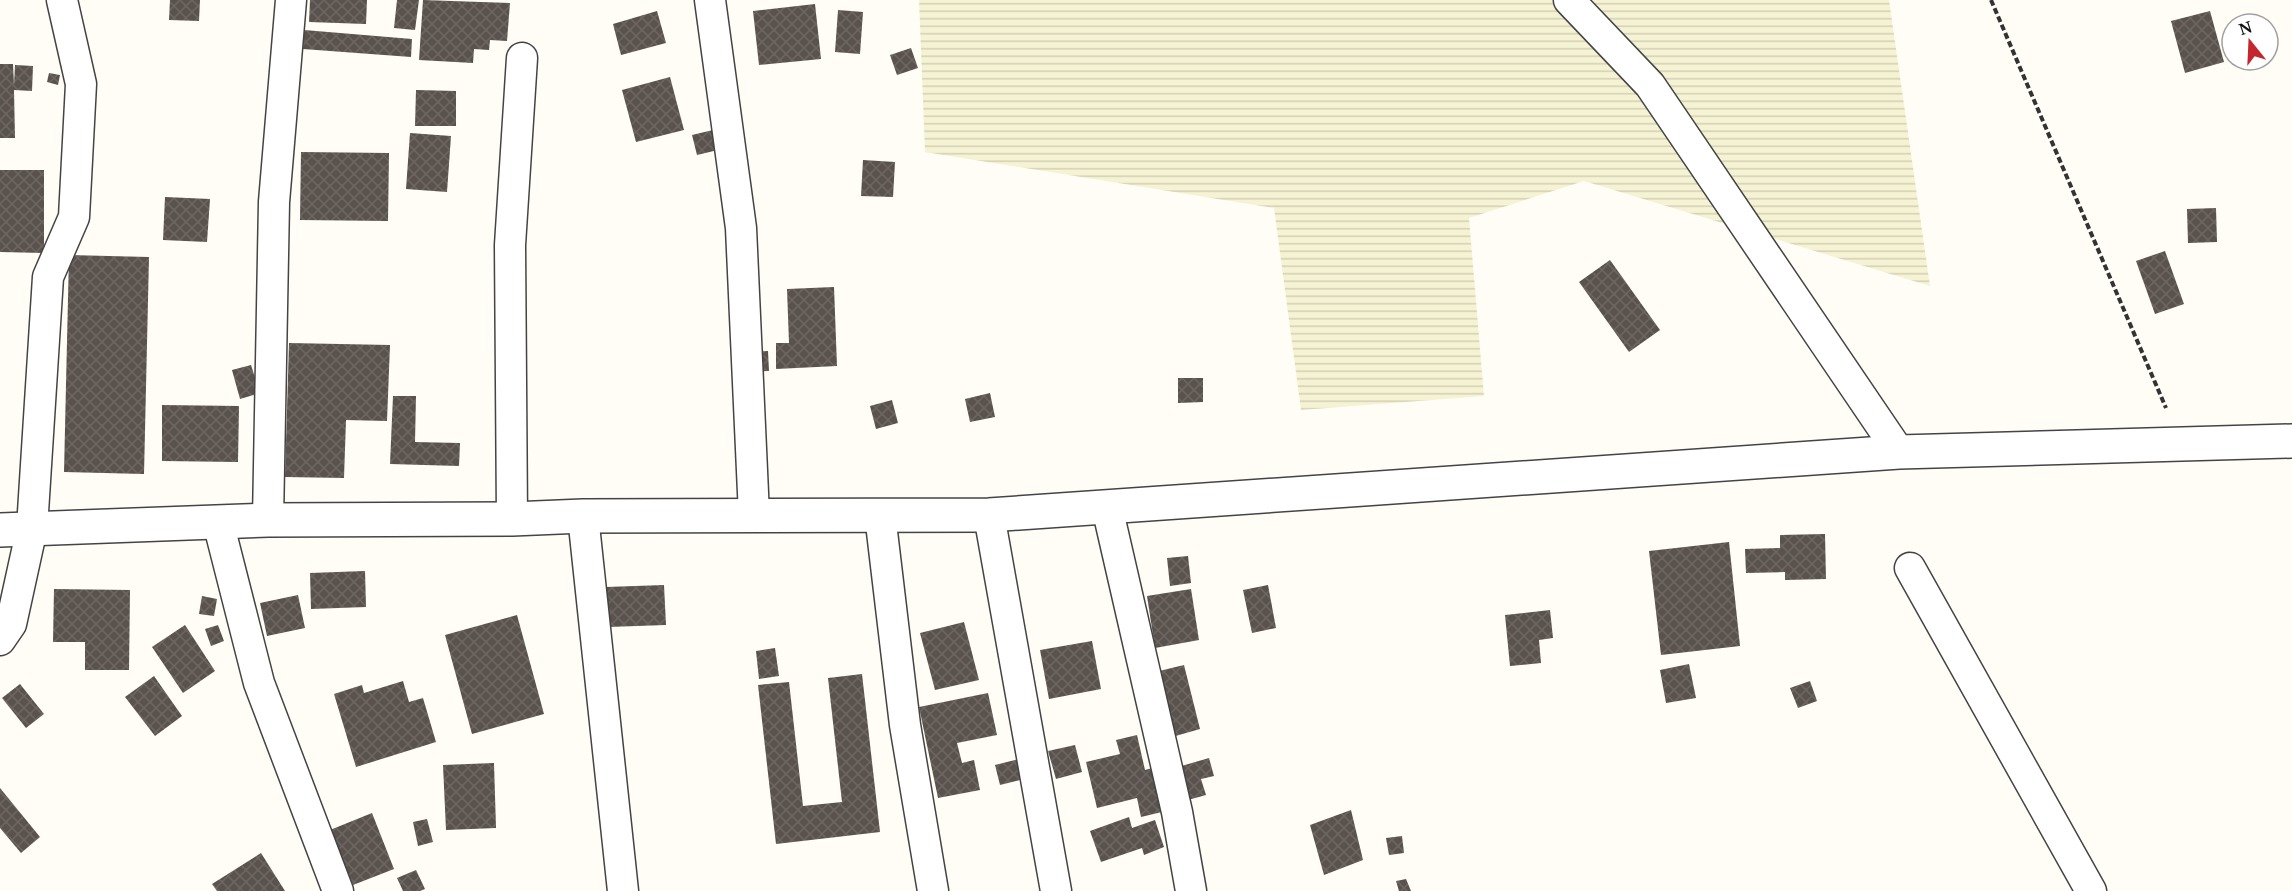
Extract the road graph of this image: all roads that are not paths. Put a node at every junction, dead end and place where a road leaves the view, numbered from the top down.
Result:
1 (62, 0) edge
2 (291, 0) edge
3 (710, 0) edge
4 (1569, 0) edge
5 (522, 58) dead end
6 (2292, 441) edge
7 (1899, 453) junction
8 (1107, 507) junction
9 (754, 515) junction
10 (880, 515) junction
11 (988, 515) junction
12 (583, 516) junction
13 (512, 519) junction
14 (268, 520) junction
15 (218, 522) junction
16 (32, 528) junction
17 (0, 530) edge
18 (1910, 568) dead end
19 (0, 639) edge
20 (338, 891) edge
21 (622, 891) edge
22 (933, 891) edge
23 (1056, 891) edge
24 (1191, 891) edge
25 (2091, 891) edge

1 - 16 street
2 - 14 street
3 - 9 street
4 - 7 street
5 - 13 street
6 - 7 street
7 - 8 street
8 - 11 street
8 - 24 street
9 - 10 street
9 - 12 street
10 - 11 street
10 - 22 street
11 - 23 street
12 - 13 street
12 - 21 street
13 - 14 street
14 - 15 street
15 - 16 street
15 - 20 street
16 - 17 street
16 - 19 street
18 - 25 street

